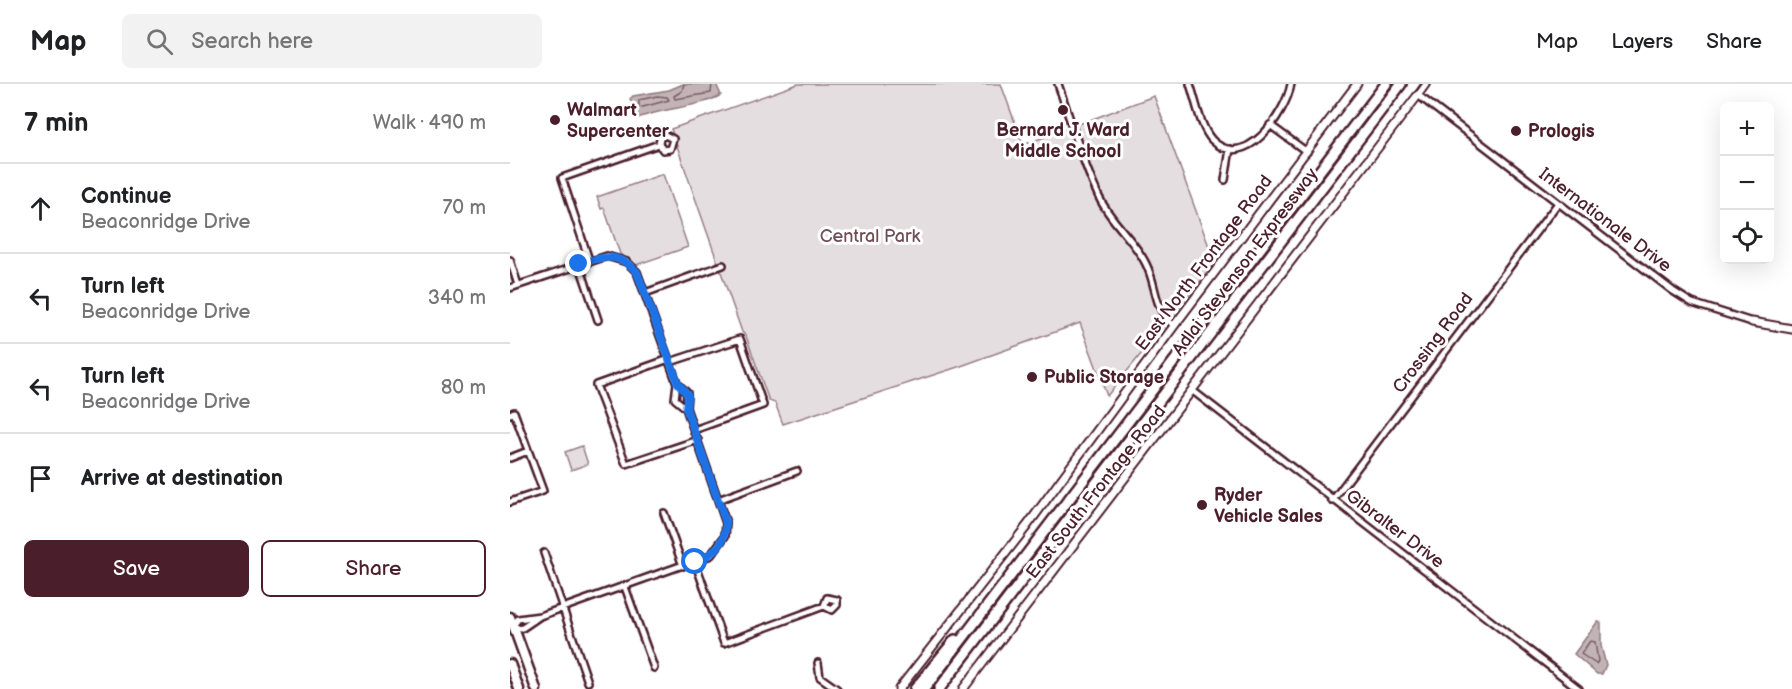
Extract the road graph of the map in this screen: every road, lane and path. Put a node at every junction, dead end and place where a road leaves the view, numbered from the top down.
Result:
1 (1058, 84) edge
2 (1190, 84) edge
3 (1291, 84) edge
4 (1357, 84) edge
5 (1386, 84) edge
6 (1401, 84) edge
7 (1426, 84) edge
8 (1418, 95) junction
9 (1270, 124) junction
10 (658, 144) dead end
11 (1230, 149) junction
12 (1307, 152) junction
13 (1225, 180) dead end
14 (1558, 203) junction
15 (510, 260) edge
16 (589, 260) junction
17 (579, 264) junction
18 (723, 265) dead end
19 (518, 285) junction
20 (510, 288) edge
21 (645, 292) junction
22 (598, 320) dead end
23 (1752, 322) joint
24 (1174, 326) junction
25 (1792, 329) edge
26 (670, 361) junction
27 (678, 383) junction
28 (1193, 391) junction
29 (686, 408) junction
30 (510, 414) edge
31 (694, 430) junction
32 (698, 440) junction
33 (528, 452) junction
34 (510, 458) edge
35 (797, 471) dead end
36 (718, 500) junction
37 (1332, 501) junction
38 (510, 502) edge
39 (664, 513) dead end
40 (544, 554) dead end
41 (695, 562) junction
42 (683, 566) junction
43 (625, 587) junction
44 (991, 600) junction
45 (824, 606) dead end
46 (562, 608) junction
47 (540, 616) junction
48 (512, 621) edge
49 (818, 663) dead end
50 (510, 664) edge
51 (654, 668) dead end
52 (588, 682) dead end
53 (519, 689) edge
54 (536, 689) edge
55 (837, 689) edge
56 (899, 689) edge
57 (915, 689) edge
58 (924, 689) edge
59 (939, 689) edge
60 (963, 689) edge
61 (1579, 689) edge

1 - 24 street
2 - 11 street
3 - 9 street
4 - 12 street, East North Frontage Road
5 - 44 highway, Adlai Stevenson Expressway
6 - 59 highway, Adlai Stevenson Expressway
7 - 8 street, East South Frontage Road
8 - 14 street, Internationale Drive
8 - 28 street, East South Frontage Road
9 - 11 street
9 - 12 street
10 - 16 street
11 - 13 street
12 - 24 street, East North Frontage Road
14 - 23 street, Internationale Drive
14 - 37 street, Crossing Road
15 - 19 street
16 - 17 street
16 - 21 street
17 - 19 street
17 - 22 street
18 - 21 street
19 - 20 street
21 - 26 street
23 - 25 street, Internationale Drive
24 - 56 street, East North Frontage Road
26 - 27 street
26 - 31 street
26 - 32 street
27 - 29 street
27 - 29 street
28 - 37 street, Gibralter Drive
28 - 60 street, East South Frontage Road
29 - 31 street
30 - 33 street
31 - 32 street
32 - 36 street
33 - 34 street
33 - 38 street
35 - 36 street
36 - 41 street
37 - 61 street, Gibralter Drive
39 - 42 street
40 - 46 street
41 - 42 street
41 - 45 street
42 - 43 street
43 - 46 street
43 - 51 street
44 - 57 highway
44 - 58 highway, Adlai Stevenson Expressway
46 - 47 street
46 - 52 street
47 - 48 street
47 - 48 street
48 - 54 main road
49 - 55 street
50 - 53 main road

